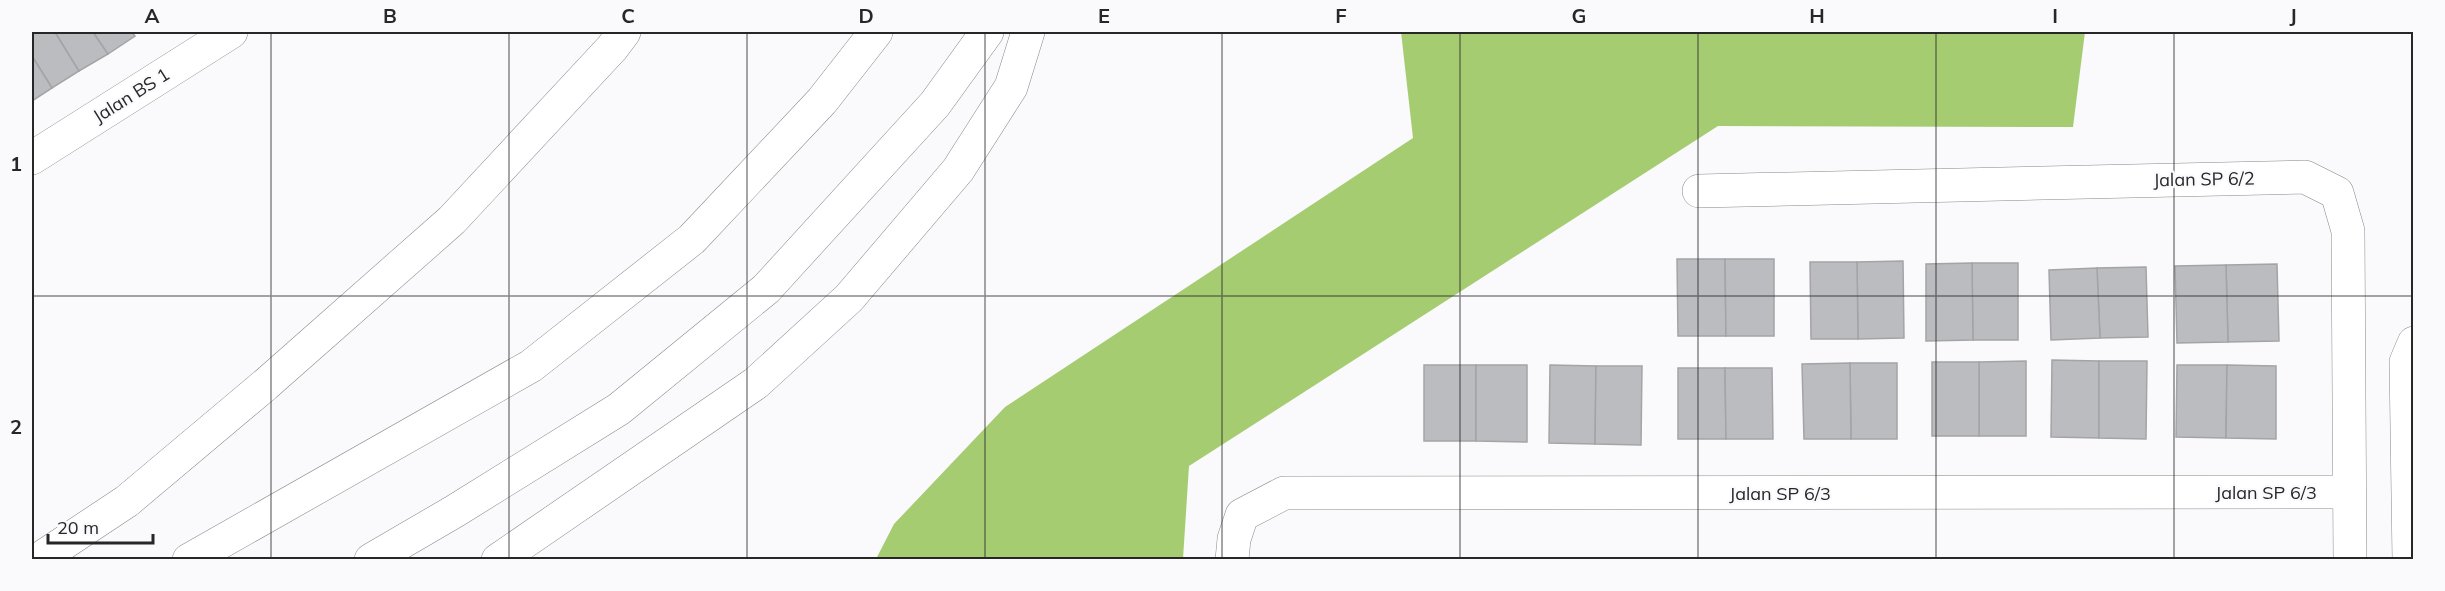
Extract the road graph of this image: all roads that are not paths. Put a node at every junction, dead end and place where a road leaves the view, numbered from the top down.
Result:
1 (231, 32) edge
2 (624, 32) edge
3 (876, 32) edge
4 (987, 32) edge
5 (1028, 32) edge
6 (32, 158) edge
7 (1699, 191) dead end
8 (2414, 343) edge
9 (2411, 490) edge
10 (2348, 492) junction
11 (1233, 549) edge
12 (38, 560) edge
13 (189, 560) edge
14 (371, 560) edge
15 (498, 560) edge
16 (2350, 560) edge
17 (2409, 560) edge

1 - 6 main road, Jalan BS 1
2 - 12 main road
3 - 13 main road
4 - 14 main road
5 - 15 main road
7 - 10 main road, Jalan SP 6/2
8 - 9 main road
9 - 17 main road
10 - 11 main road, Jalan SP 6/3
10 - 16 main road, Jalan SP 6/2

